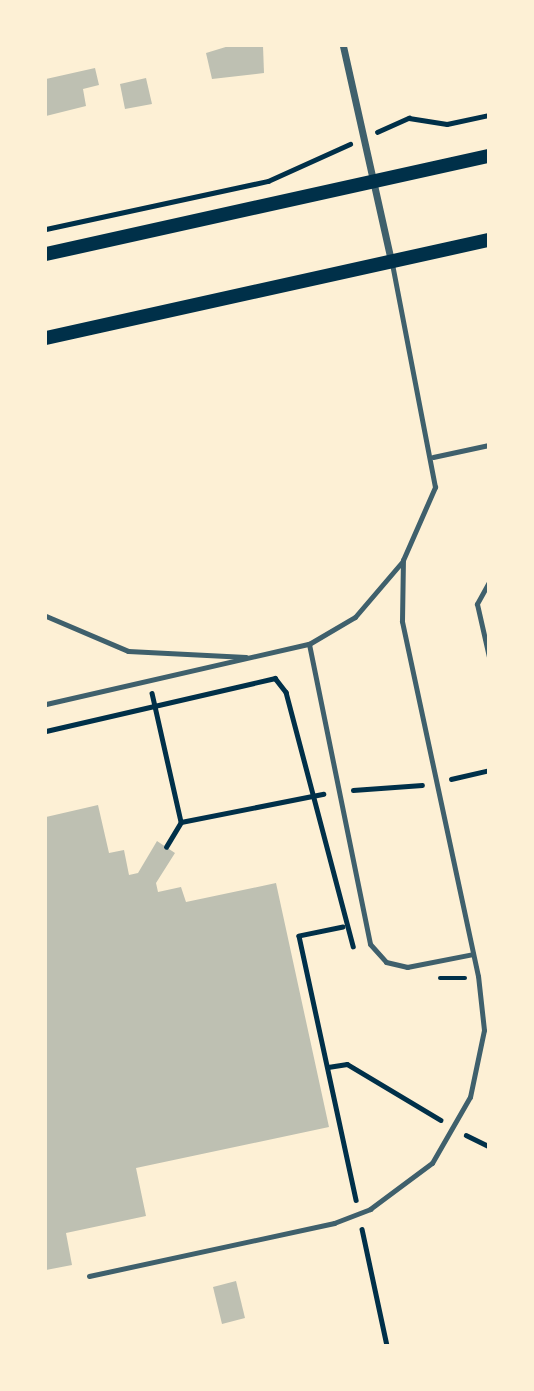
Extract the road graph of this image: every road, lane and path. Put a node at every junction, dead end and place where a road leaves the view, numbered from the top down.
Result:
1 (343, 46) edge
2 (488, 115) edge
3 (409, 118) dead end
4 (488, 156) edge
5 (314, 159) dead end
6 (373, 181) junction
7 (46, 229) edge
8 (488, 240) edge
9 (46, 254) edge
10 (391, 261) junction
11 (46, 338) edge
12 (488, 445) edge
13 (433, 457) junction
14 (404, 560) junction
15 (488, 582) edge
16 (46, 616) edge
17 (309, 644) junction
18 (488, 657) edge
19 (252, 658) junction
20 (149, 681) junction
21 (46, 704) edge
22 (155, 706) junction
23 (46, 731) edge
24 (313, 796) dead end
25 (181, 822) dead end
26 (343, 927) dead end
27 (473, 954) junction
28 (328, 1068) junction
29 (455, 1129) junction
30 (488, 1146) edge
31 (359, 1213) junction
32 (89, 1276) dead end
33 (387, 1346) edge

1 - 6 street
2 - 3 path
4 - 6 main road
5 - 7 path
6 - 9 main road
6 - 10 street
8 - 10 main road
10 - 11 main road
10 - 13 lane
12 - 13 lane
13 - 14 lane
14 - 17 lane
14 - 27 lane
15 - 18 lane
16 - 19 lane
17 - 19 lane
17 - 27 lane
19 - 20 lane
20 - 21 lane
20 - 22 path
22 - 23 path
22 - 24 path
22 - 25 path
26 - 28 path
27 - 29 lane
28 - 29 path
28 - 31 path
29 - 30 path
29 - 31 lane
31 - 32 lane
31 - 33 path

